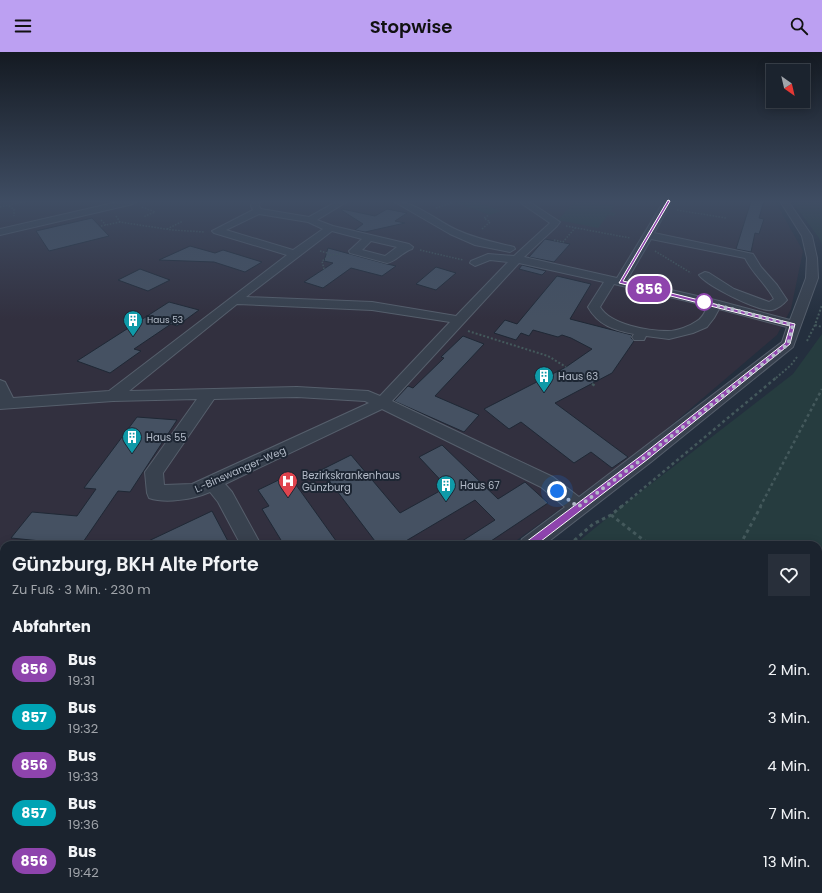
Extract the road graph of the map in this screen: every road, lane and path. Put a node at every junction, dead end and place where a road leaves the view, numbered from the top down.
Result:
1 (250, 240) edge
2 (314, 240) edge
3 (367, 240) edge
4 (379, 240) edge
5 (472, 240) edge
6 (536, 240) edge
7 (644, 240) edge
8 (659, 240) edge
9 (808, 240) edge
10 (406, 247) junction
11 (654, 252) dead end
12 (295, 254) junction
13 (344, 254) dead end
14 (520, 255) junction
15 (476, 263) junction
16 (324, 269) dead end
17 (505, 271) junction
18 (705, 275) dead end
19 (616, 281) junction
20 (234, 300) junction
21 (696, 300) junction
22 (715, 304) junction
23 (822, 305) edge
24 (456, 323) junction
25 (793, 325) junction
26 (805, 344) dead end
27 (798, 356) dead end
28 (566, 367) dead end
29 (592, 384) dead end
30 (0, 385) edge
31 (597, 387) dead end
32 (822, 390) edge
33 (209, 394) junction
34 (113, 396) junction
35 (382, 403) junction
36 (4, 404) edge
37 (213, 482) junction
38 (578, 507) junction
39 (610, 515) junction
40 (249, 541) edge
41 (534, 541) edge
42 (574, 541) edge
43 (645, 541) edge
44 (742, 541) edge

1 - 12 street
2 - 12 street
3 - 10 street
4 - 10 street
5 - 14 street
6 - 14 street
7 - 19 street
8 - 18 street
9 - 25 street
10 - 15 path
11 - 21 path
12 - 20 street
13 - 16 path
14 - 15 street
14 - 17 street
14 - 19 street
15 - 17 street
17 - 24 street
19 - 21 street
19 - 22 street
20 - 24 street
20 - 34 street
21 - 22 street
22 - 25 street
23 - 26 path
24 - 28 path
24 - 35 street
25 - 38 street
27 - 39 path
29 - 31 path
30 - 36 street
32 - 44 path
33 - 34 street
33 - 35 street
33 - 37 street, L.-Binswanger-Weg
34 - 36 street
35 - 37 street, L.-Binswanger-Weg
35 - 38 street
37 - 40 street
38 - 41 street
39 - 42 path
39 - 43 path

